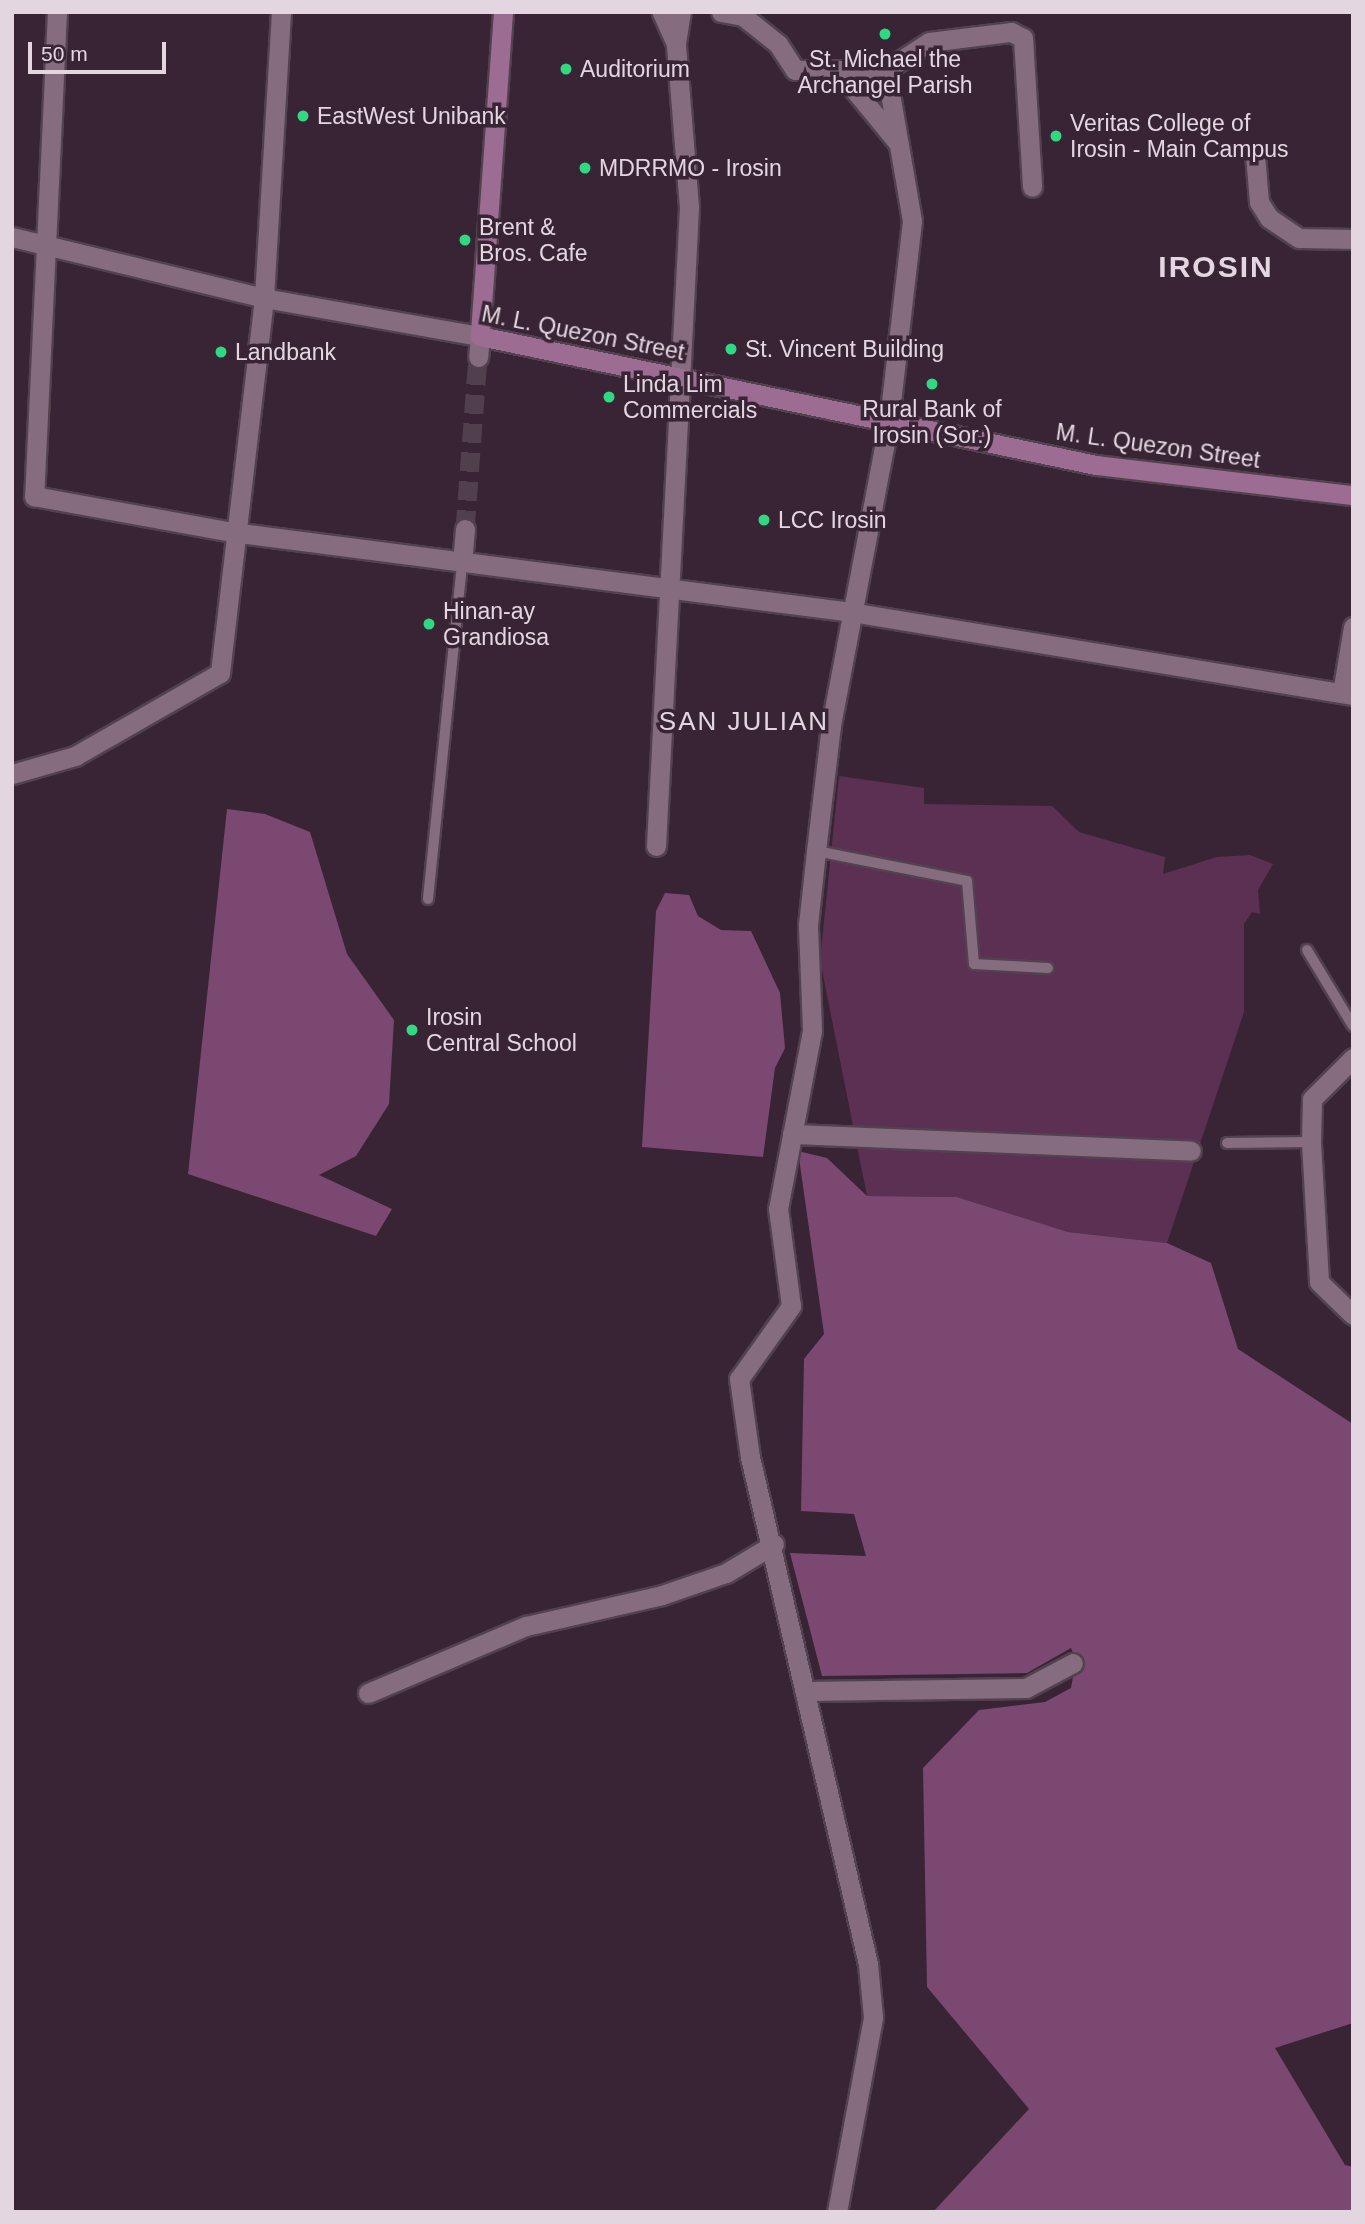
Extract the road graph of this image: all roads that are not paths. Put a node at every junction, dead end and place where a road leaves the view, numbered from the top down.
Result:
1 (57, 12) edge
2 (281, 12) edge
3 (503, 12) edge
4 (662, 12) edge
5 (681, 12) edge
6 (721, 12) edge
7 (676, 44) junction
8 (886, 70) junction
9 (839, 71) junction
10 (901, 147) junction
11 (1255, 155) dead end
12 (1031, 187) dead end
13 (12, 237) edge
14 (1353, 239) edge
15 (50, 246) junction
16 (264, 298) junction
17 (480, 336) junction
18 (478, 357) tunnel mouth
19 (681, 377) junction
20 (888, 420) junction
21 (1353, 495) edge
22 (465, 529) tunnel mouth
23 (232, 531) junction
24 (462, 563) junction
25 (669, 588) junction
26 (851, 612) junction
27 (1353, 627) edge
28 (1347, 694) edge
29 (12, 774) edge
30 (656, 846) dead end
31 (816, 851) junction
32 (428, 899) dead end
33 (1307, 950) dead end
34 (1048, 968) dead end
35 (1353, 1026) edge
36 (1353, 1058) edge
37 (792, 1135) junction
38 (1311, 1142) junction
39 (1227, 1143) dead end
40 (1191, 1151) dead end
41 (1353, 1315) edge
42 (774, 1544) junction
43 (1073, 1663) dead end
44 (805, 1690) junction
45 (368, 1693) dead end
46 (836, 2212) edge

1 - 15 street
2 - 16 street
3 - 17 main road
4 - 7 street
5 - 7 street
6 - 9 street
7 - 19 street
8 - 9 street
8 - 10 street
8 - 12 street
9 - 10 street
10 - 20 street
11 - 14 street
13 - 15 street, M. L. Quezon Street
15 - 16 street, M. L. Quezon Street
15 - 23 street
16 - 17 street, M. L. Quezon Street
16 - 23 street
17 - 18 street
17 - 19 main road, M. L. Quezon Street
19 - 20 main road, M. L. Quezon Street
19 - 25 street
20 - 21 main road, M. L. Quezon Street
20 - 26 street
22 - 24 street
23 - 24 street
23 - 29 street
24 - 25 street
24 - 32 lane
25 - 26 street
25 - 30 street
26 - 28 street
26 - 31 street
27 - 28 street
31 - 34 lane
31 - 37 street
33 - 35 lane
36 - 38 street
37 - 40 street
37 - 42 street
38 - 39 lane
38 - 41 street
42 - 44 street
42 - 45 street
43 - 44 street
44 - 46 street

